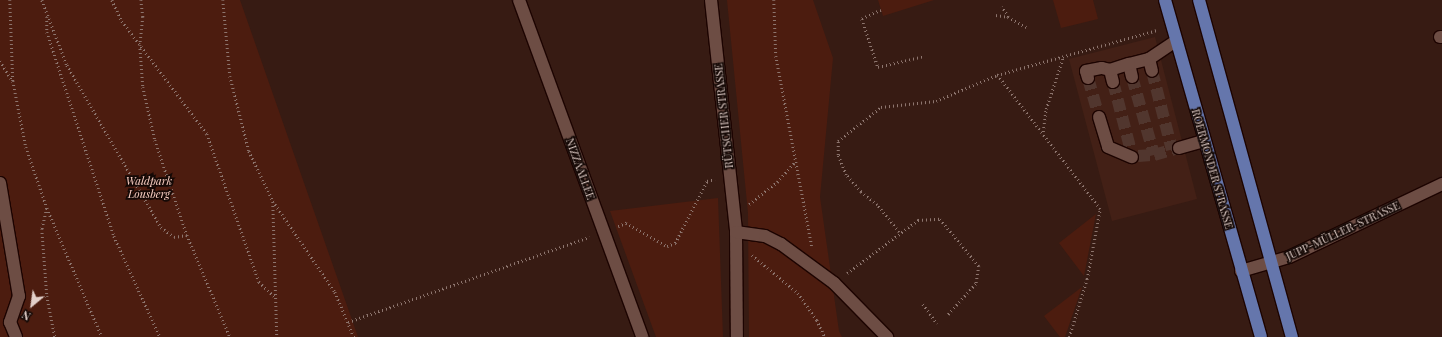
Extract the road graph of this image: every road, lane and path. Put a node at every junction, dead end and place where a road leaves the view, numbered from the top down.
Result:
1 (10, 0) edge
2 (42, 0) edge
3 (112, 0) edge
4 (141, 0) edge
5 (223, 0) edge
6 (519, 0) edge
7 (711, 0) edge
8 (774, 0) edge
9 (1165, 0) edge
10 (1199, 0) edge
11 (1002, 7) dead end
12 (881, 10) dead end
13 (996, 16) dead end
14 (47, 17) junction
15 (1008, 17) junction
16 (1172, 26) junction
17 (1026, 27) dead end
18 (1176, 41) junction
19 (140, 45) junction
20 (924, 56) dead end
21 (1063, 58) junction
22 (1149, 59) junction
23 (0, 61) edge
24 (1129, 64) junction
25 (1110, 70) junction
26 (1152, 72) tunnel mouth
27 (997, 75) junction
28 (1132, 77) tunnel mouth
29 (1088, 78) dead end
30 (13, 81) junction
31 (1113, 82) tunnel mouth
32 (1099, 117) tunnel mouth
33 (1042, 133) junction
34 (1203, 141) junction
35 (1179, 148) tunnel mouth
36 (1134, 155) tunnel mouth
37 (795, 162) junction
38 (731, 174) junction
39 (0, 183) edge
40 (1442, 184) edge
41 (273, 201) junction
42 (734, 205) junction
43 (47, 208) junction
44 (603, 232) junction
45 (736, 232) junction
46 (899, 232) junction
47 (187, 235) junction
48 (736, 245) junction
49 (812, 247) dead end
50 (1272, 263) junction
51 (1241, 271) junction
52 (834, 283) junction
53 (276, 298) junction
54 (923, 304) dead end
55 (948, 314) dead end
56 (5, 320) edge
57 (348, 322) junction
58 (937, 323) dead end
59 (16, 337) edge
60 (56, 337) edge
61 (102, 337) edge
62 (160, 337) edge
63 (230, 337) edge
64 (278, 337) edge
65 (354, 337) edge
66 (642, 337) edge
67 (738, 337) edge
68 (825, 337) edge
69 (887, 337) edge
70 (1069, 337) edge
71 (1261, 337) edge
72 (1292, 337) edge

1 - 30 path
2 - 14 path
3 - 19 path
4 - 19 path
5 - 41 path
6 - 44 street, NIZZAALLEE
7 - 38 street, RÜTSCHER STRASSE
8 - 37 path
9 - 16 main road, ROERMONDER STRASSE
10 - 50 main road
11 - 15 path
12 - 20 path
13 - 15 path
14 - 47 path
14 - 62 path
15 - 17 path
16 - 18 main road, ROERMONDER STRASSE
16 - 21 path
18 - 22 street
18 - 34 main road, ROERMONDER STRASSE
19 - 47 path
19 - 53 path
21 - 27 path
21 - 33 path
22 - 24 street
22 - 26 street
23 - 30 path
24 - 25 street
24 - 28 street
25 - 29 street
25 - 31 street
27 - 33 path
27 - 46 path
30 - 43 path
32 - 36 street
33 - 70 path
34 - 35 street
34 - 51 main road, ROERMONDER STRASSE
37 - 42 path
37 - 49 path
38 - 42 street, RÜTSCHER STRASSE
38 - 44 path
39 - 56 street
40 - 50 street, JUPP-MÜLLER-STRASSE
41 - 53 path
41 - 57 path
42 - 45 street, RÜTSCHER STRASSE
43 - 60 path
43 - 61 path
44 - 57 path
44 - 66 street, NIZZAALLEE
45 - 48 street, RÜTSCHER STRASSE
45 - 52 street
46 - 52 path
46 - 55 path
47 - 63 path
48 - 67 street, RÜTSCHER STRASSE
48 - 68 path
50 - 51 street, JUPP-MÜLLER-STRASSE
50 - 72 main road
51 - 71 main road, ROERMONDER STRASSE
52 - 69 street
53 - 64 path
54 - 58 path
56 - 59 street
57 - 65 path

